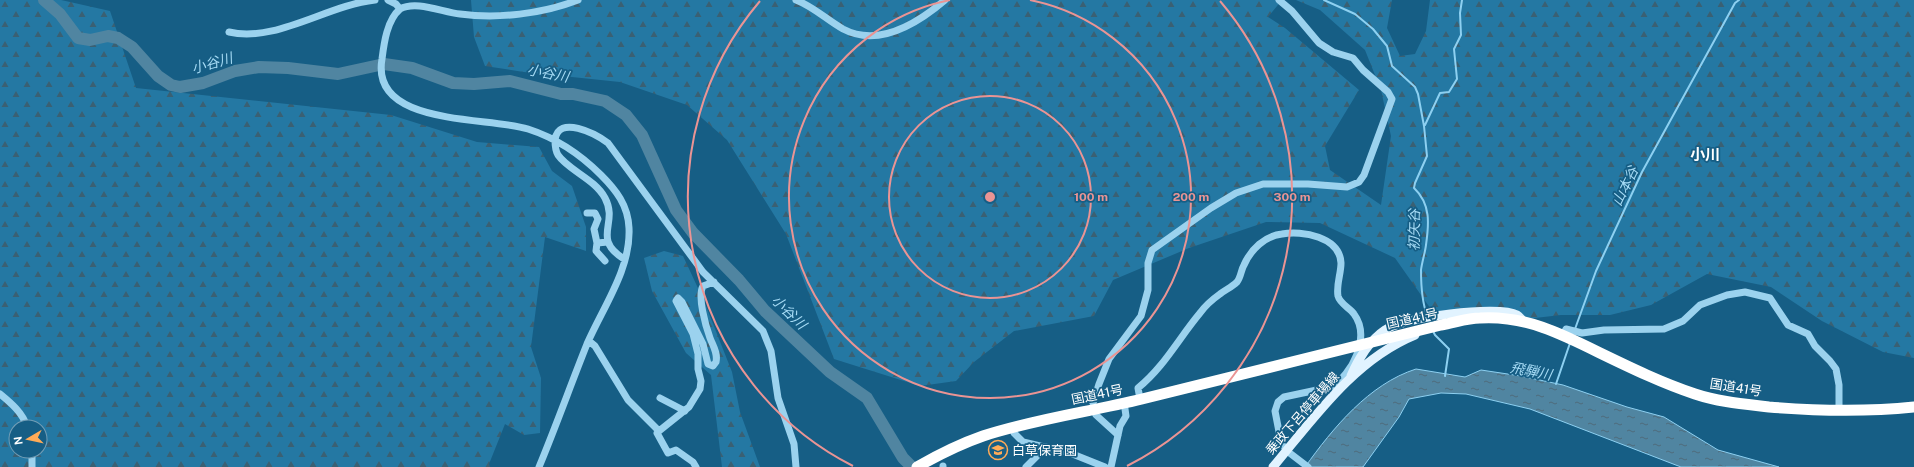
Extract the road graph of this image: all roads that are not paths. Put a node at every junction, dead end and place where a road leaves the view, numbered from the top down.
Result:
1 (375, 0) edge
2 (388, 0) edge
3 (578, 0) edge
4 (796, 0) edge
5 (945, 0) edge
6 (1278, 0) edge
7 (400, 9) junction
8 (229, 32) dead end
9 (587, 213) dead end
10 (608, 242) junction
11 (597, 243) junction
12 (624, 259) junction
13 (605, 262) dead end
14 (714, 282) junction
15 (1523, 321) junction
16 (1431, 328) junction
17 (1563, 335) junction
18 (589, 341) junction
19 (1351, 376) junction
20 (0, 394) edge
21 (660, 398) dead end
22 (1140, 399) junction
23 (1124, 402) junction
24 (1093, 403) dead end
25 (1914, 407) edge
26 (685, 411) junction
27 (1839, 411) junction
28 (1096, 415) dead end
29 (23, 419) edge
30 (1012, 428) junction
31 (659, 431) junction
32 (1118, 435) junction
33 (1046, 447) junction
34 (1287, 451) junction
35 (539, 467) edge
36 (696, 467) edge
37 (796, 467) edge
38 (917, 467) edge
39 (1026, 467) edge
40 (1105, 467) edge
41 (1111, 467) edge
42 (1273, 467) edge
43 (1308, 467) edge

1 - 8 street
2 - 7 street
3 - 7 street
4 - 5 street
6 - 24 street
7 - 12 street
9 - 11 street
10 - 11 street
10 - 12 street
10 - 14 street
11 - 13 street
12 - 18 street
14 - 26 street
14 - 37 street
15 - 16 highway, 国道41号
15 - 17 highway, 国道41号
15 - 19 main road
16 - 19 main road
16 - 22 highway, 国道41号
17 - 27 highway, 国道41号
17 - 27 street
18 - 31 street
18 - 35 street
19 - 34 main road, 乗政下呂停車場線
20 - 29 street
21 - 26 street
22 - 23 highway, 国道41号
22 - 34 street
23 - 30 highway, 国道41号
23 - 32 street
25 - 27 highway, 国道41号
26 - 31 street
28 - 32 street
30 - 33 street
30 - 38 highway, 国道41号
31 - 36 street
32 - 41 street
33 - 39 street
33 - 40 street
34 - 42 main road, 乗政下呂停車場線
34 - 43 street

